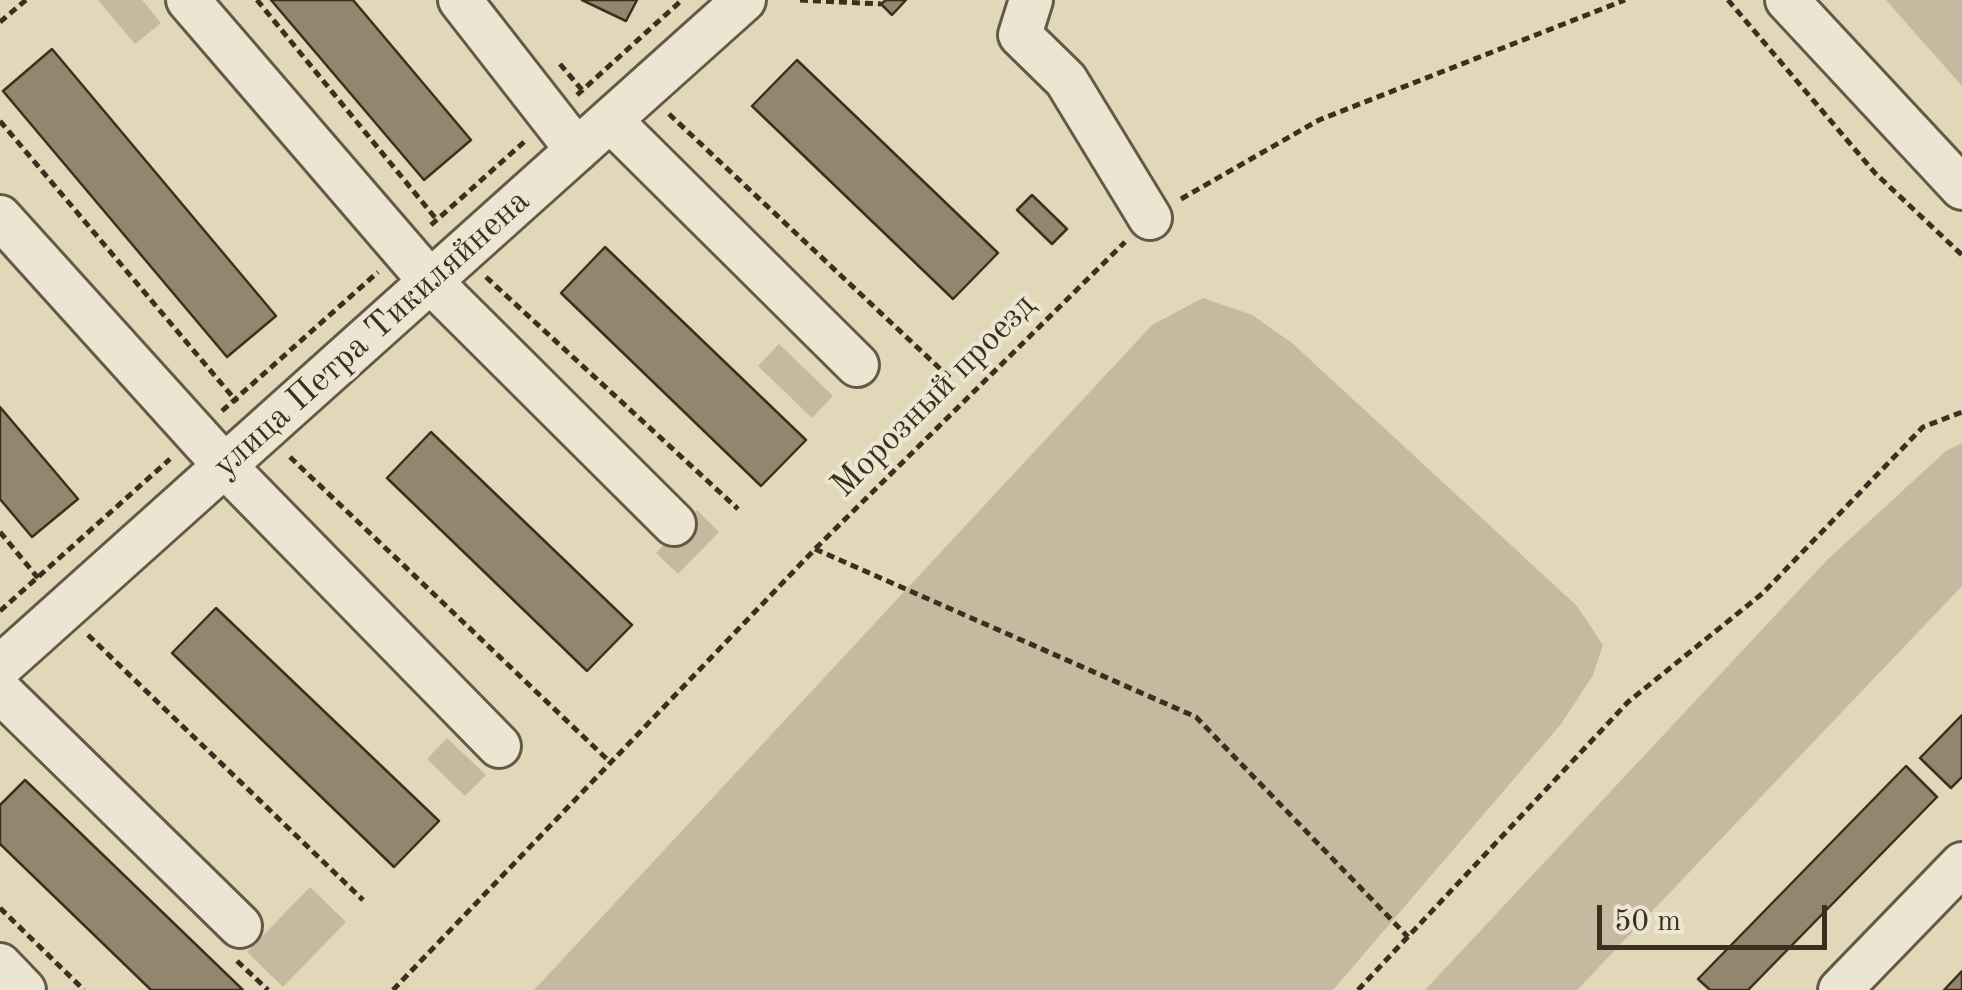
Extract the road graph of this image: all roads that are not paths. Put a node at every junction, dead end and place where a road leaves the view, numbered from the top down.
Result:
1 (188, 0) edge
2 (460, 0) edge
3 (744, 0) edge
4 (1030, 0) edge
5 (1787, 0) edge
6 (580, 120) junction
7 (1962, 188) edge
8 (0, 217) edge
9 (1150, 218) road end
10 (416, 266) junction
11 (856, 365) dead end
12 (210, 450) junction
13 (674, 524) dead end
14 (0, 666) edge
15 (0, 691) edge
16 (500, 746) dead end
17 (1962, 864) edge
18 (240, 926) dead end
19 (0, 965) edge
20 (24, 990) edge
21 (1840, 990) edge

1 - 10 street
2 - 6 street
3 - 6 street, улица Петра Тикиляйнена
4 - 9 street
5 - 7 street
6 - 10 street, улица Петра Тикиляйнена
6 - 11 street
8 - 12 street
10 - 12 street, улица Петра Тикиляйнена
10 - 13 street
12 - 14 street, улица Петра Тикиляйнена
12 - 16 street
15 - 18 street
17 - 21 street
19 - 20 street

